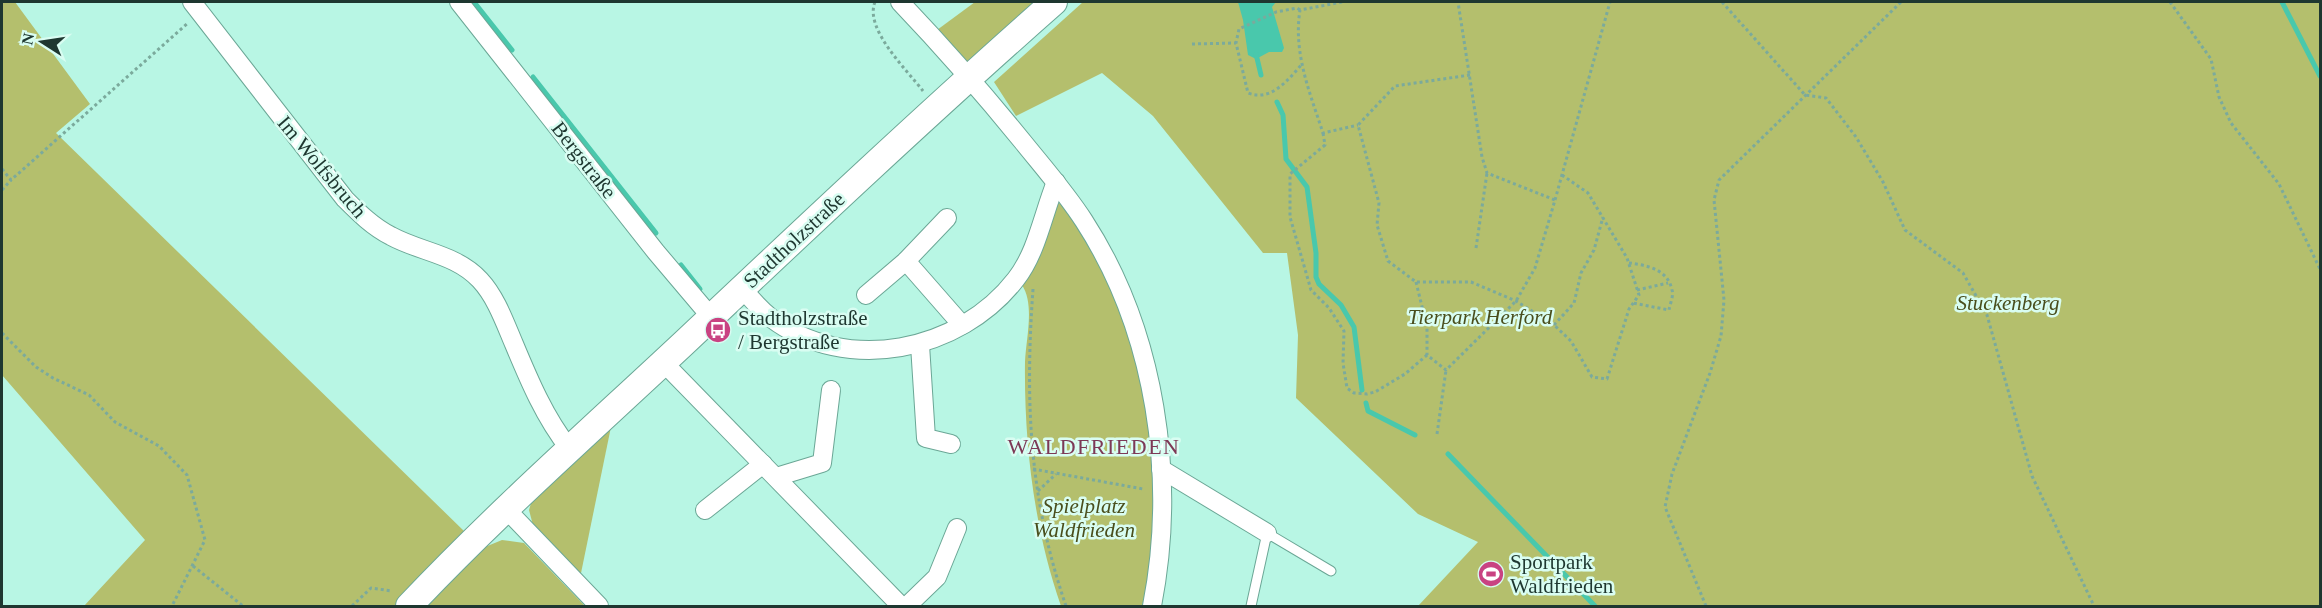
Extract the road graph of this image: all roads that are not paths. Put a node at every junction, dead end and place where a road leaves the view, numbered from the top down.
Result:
1 (459, 2) edge
2 (900, 2) edge
3 (1054, 2) edge
4 (196, 7) edge
5 (969, 77) junction
6 (1056, 182) junction
7 (947, 218) dead end
8 (906, 261) junction
9 (742, 288) junction
10 (866, 294) dead end
11 (711, 317) junction
12 (962, 325) junction
13 (920, 345) junction
14 (663, 362) junction
15 (831, 390) dead end
16 (951, 444) dead end
17 (569, 448) junction
18 (1161, 470) junction
19 (770, 471) junction
20 (506, 509) junction
21 (705, 510) dead end
22 (957, 528) dead end
23 (1267, 533) junction
24 (1331, 571) dead end
25 (403, 599) edge
26 (896, 605) edge
27 (599, 606) edge
28 (1152, 606) edge
29 (1251, 606) edge

1 - 11 street, Bergstraße
2 - 5 street
3 - 5 street, Stadtholzstraße
4 - 17 street, Im Wolfsbruch
5 - 6 street
5 - 9 street, Stadtholzstraße
6 - 12 street
6 - 18 street
7 - 8 street
8 - 10 street
8 - 12 street
9 - 11 street, Stadtholzstraße
9 - 13 street
11 - 14 street, Stadtholzstraße
12 - 13 street
13 - 16 street
14 - 17 street, Stadtholzstraße
14 - 19 street
15 - 19 street
17 - 20 street, Stadtholzstraße
18 - 23 street
18 - 28 street
19 - 21 street
19 - 26 street
20 - 25 street, Stadtholzstraße
20 - 27 street
22 - 26 street
23 - 24 lane
23 - 29 lane

